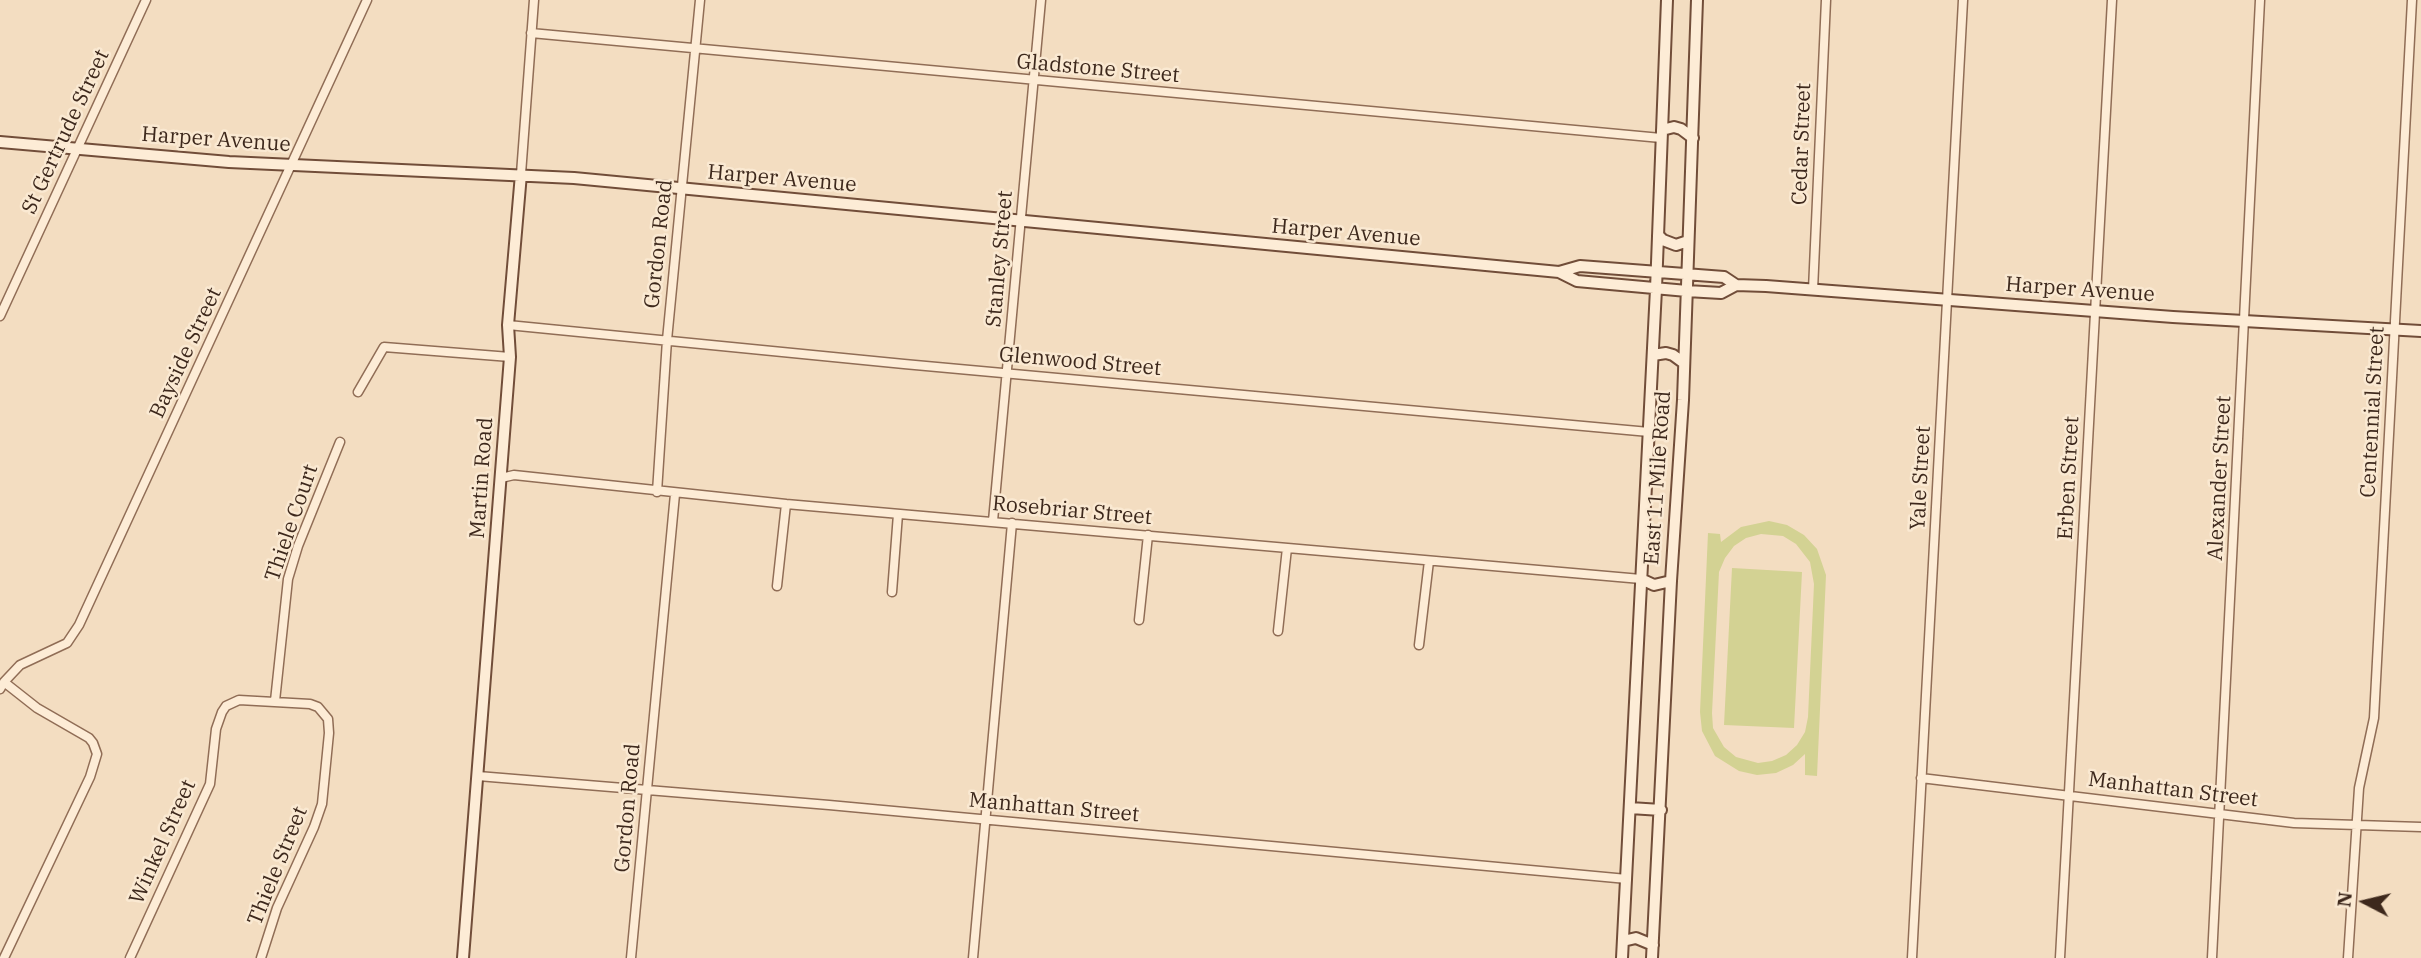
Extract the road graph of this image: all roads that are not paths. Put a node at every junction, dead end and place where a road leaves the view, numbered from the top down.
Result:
1 (146, 0) edge
2 (367, 0) edge
3 (534, 0) edge
4 (700, 0) edge
5 (1041, 0) edge
6 (1667, 0) edge
7 (1697, 0) edge
8 (1826, 0) edge
9 (1963, 0) edge
10 (2112, 0) edge
11 (2260, 0) edge
12 (2412, 0) edge
13 (531, 33) junction
14 (696, 48) junction
15 (1034, 80) junction
16 (1661, 134) junction
17 (1693, 138) junction
18 (0, 142) edge
19 (76, 150) junction
20 (291, 164) junction
21 (520, 174) junction
22 (682, 189) junction
23 (1021, 221) junction
24 (1658, 235) junction
25 (1688, 242) junction
26 (1559, 272) junction
27 (1657, 272) junction
28 (1688, 274) junction
29 (1736, 285) junction
30 (1656, 289) junction
31 (1813, 290) junction
32 (1687, 291) junction
33 (1949, 299) junction
34 (2096, 311) junction
35 (0, 316) edge
36 (2245, 320) junction
37 (508, 325) junction
38 (2394, 329) junction
39 (2421, 331) edge
40 (667, 340) junction
41 (1653, 355) junction
42 (510, 357) junction
43 (1684, 363) junction
44 (1007, 372) junction
45 (358, 392) dead end
46 (1649, 432) junction
47 (340, 442) dead end
48 (501, 478) junction
49 (657, 492) junction
50 (675, 494) junction
51 (786, 504) junction
52 (898, 514) junction
53 (993, 521) junction
54 (1012, 523) junction
55 (1148, 535) junction
56 (1287, 548) junction
57 (1429, 561) junction
58 (1641, 579) junction
59 (1671, 581) junction
60 (777, 586) dead end
61 (892, 592) dead end
62 (1139, 620) dead end
63 (1278, 631) dead end
64 (1419, 645) dead end
65 (2, 685) edge
66 (275, 701) junction
67 (478, 776) junction
68 (1920, 778) junction
69 (648, 790) junction
70 (2069, 795) junction
71 (1630, 808) junction
72 (1661, 810) junction
73 (2220, 814) junction
74 (985, 819) junction
75 (2356, 824) junction
76 (2421, 827) edge
77 (1627, 878) junction
78 (1623, 941) junction
79 (1653, 945) junction
80 (4, 958) edge
81 (130, 958) edge
82 (261, 958) edge
83 (463, 958) edge
84 (631, 958) edge
85 (973, 958) edge
86 (1622, 958) edge
87 (1652, 958) edge
88 (1912, 958) edge
89 (2060, 958) edge
90 (2212, 958) edge
91 (2348, 958) edge

1 - 19 street, St Gertrude Street
2 - 20 street, Bayside Street
3 - 13 street, Martin Road
4 - 14 street, Gordon Road
5 - 15 street, Stanley Street
6 - 16 main road, East 11 Mile Road
7 - 17 main road, East 11 Mile Road
8 - 31 street, Cedar Street
9 - 33 street, Yale Street
10 - 34 street, Erben Street
11 - 36 street, Alexander Street
12 - 38 street, Centennial Street
13 - 14 street, Gladstone Street
13 - 21 street, Martin Road
14 - 15 street, Gladstone Street
14 - 22 street, Gordon Road
15 - 16 street, Gladstone Street
15 - 23 street, Stanley Street
16 - 17 main road
16 - 24 main road, East 11 Mile Road
17 - 25 main road, East 11 Mile Road
18 - 19 main road, Harper Avenue
19 - 20 main road, Harper Avenue
19 - 35 street, St Gertrude Street
20 - 21 main road, Harper Avenue
20 - 65 street, Bayside Street
21 - 22 main road, Harper Avenue
21 - 37 main road, Martin Road
22 - 23 main road, Harper Avenue
22 - 40 street, Gordon Road
23 - 26 main road, Harper Avenue
23 - 44 street, Stanley Street
24 - 25 main road
24 - 27 main road, East 11 Mile Road
25 - 28 main road, East 11 Mile Road
26 - 27 main road, Harper Avenue
26 - 30 main road, Harper Avenue
27 - 28 main road, Harper Avenue
27 - 30 main road, East 11 Mile Road
28 - 29 main road, Harper Avenue
28 - 32 main road, East 11 Mile Road
29 - 31 main road, Harper Avenue
29 - 32 main road, Harper Avenue
30 - 32 main road, Harper Avenue
30 - 41 main road, East 11 Mile Road
31 - 33 main road, Harper Avenue
32 - 43 main road, East 11 Mile Road
33 - 34 main road, Harper Avenue
33 - 68 street, Yale Street
34 - 36 main road, Harper Avenue
34 - 70 street, Erben Street
36 - 38 main road, Harper Avenue
36 - 73 street, Alexander Street
37 - 40 street, Glenwood Street
37 - 42 main road, Martin Road
38 - 39 main road, Harper Avenue
38 - 75 street, Centennial Street
40 - 44 street, Glenwood Street
40 - 49 street, Gordon Road
41 - 43 main road
41 - 46 main road, East 11 Mile Road
42 - 45 street
42 - 48 main road, Martin Road
43 - 59 main road, East 11 Mile Road
44 - 46 street, Glenwood Street
44 - 53 street, Stanley Street
46 - 58 main road, East 11 Mile Road
47 - 66 street, Thiele Court
48 - 49 street, Rosebriar Street
48 - 67 main road, Martin Road
49 - 50 street, Rosebriar Street
50 - 51 street, Rosebriar Street
50 - 69 street, Gordon Road
51 - 52 street, Rosebriar Street
51 - 60 street
52 - 53 street, Rosebriar Street
52 - 61 street
53 - 54 street, Rosebriar Street
54 - 55 street, Rosebriar Street
54 - 74 street
55 - 56 street, Rosebriar Street
55 - 62 street
56 - 57 street, Rosebriar Street
56 - 63 street
57 - 58 street, Rosebriar Street
57 - 64 street
58 - 59 main road
58 - 71 main road, East 11 Mile Road
59 - 72 main road, East 11 Mile Road
65 - 80 street
66 - 81 street, Winkel Street
66 - 82 street, Thiele Street
67 - 69 street, Manhattan Street
67 - 83 main road, Martin Road
68 - 70 street, Manhattan Street
68 - 88 street, Yale Street
69 - 74 street, Manhattan Street
69 - 84 street, Gordon Road
70 - 73 street, Manhattan Street
70 - 89 street, Erben Street
71 - 72 main road
71 - 77 main road, East 11 Mile Road
72 - 79 main road, East 11 Mile Road
73 - 75 street, Manhattan Street
73 - 90 street, Alexander Street
74 - 77 street, Manhattan Street
74 - 85 street
75 - 76 street, Manhattan Street
75 - 91 street, Centennial Street
77 - 78 main road, East 11 Mile Road
78 - 79 main road
78 - 86 main road, East 11 Mile Road
79 - 87 main road, East 11 Mile Road

